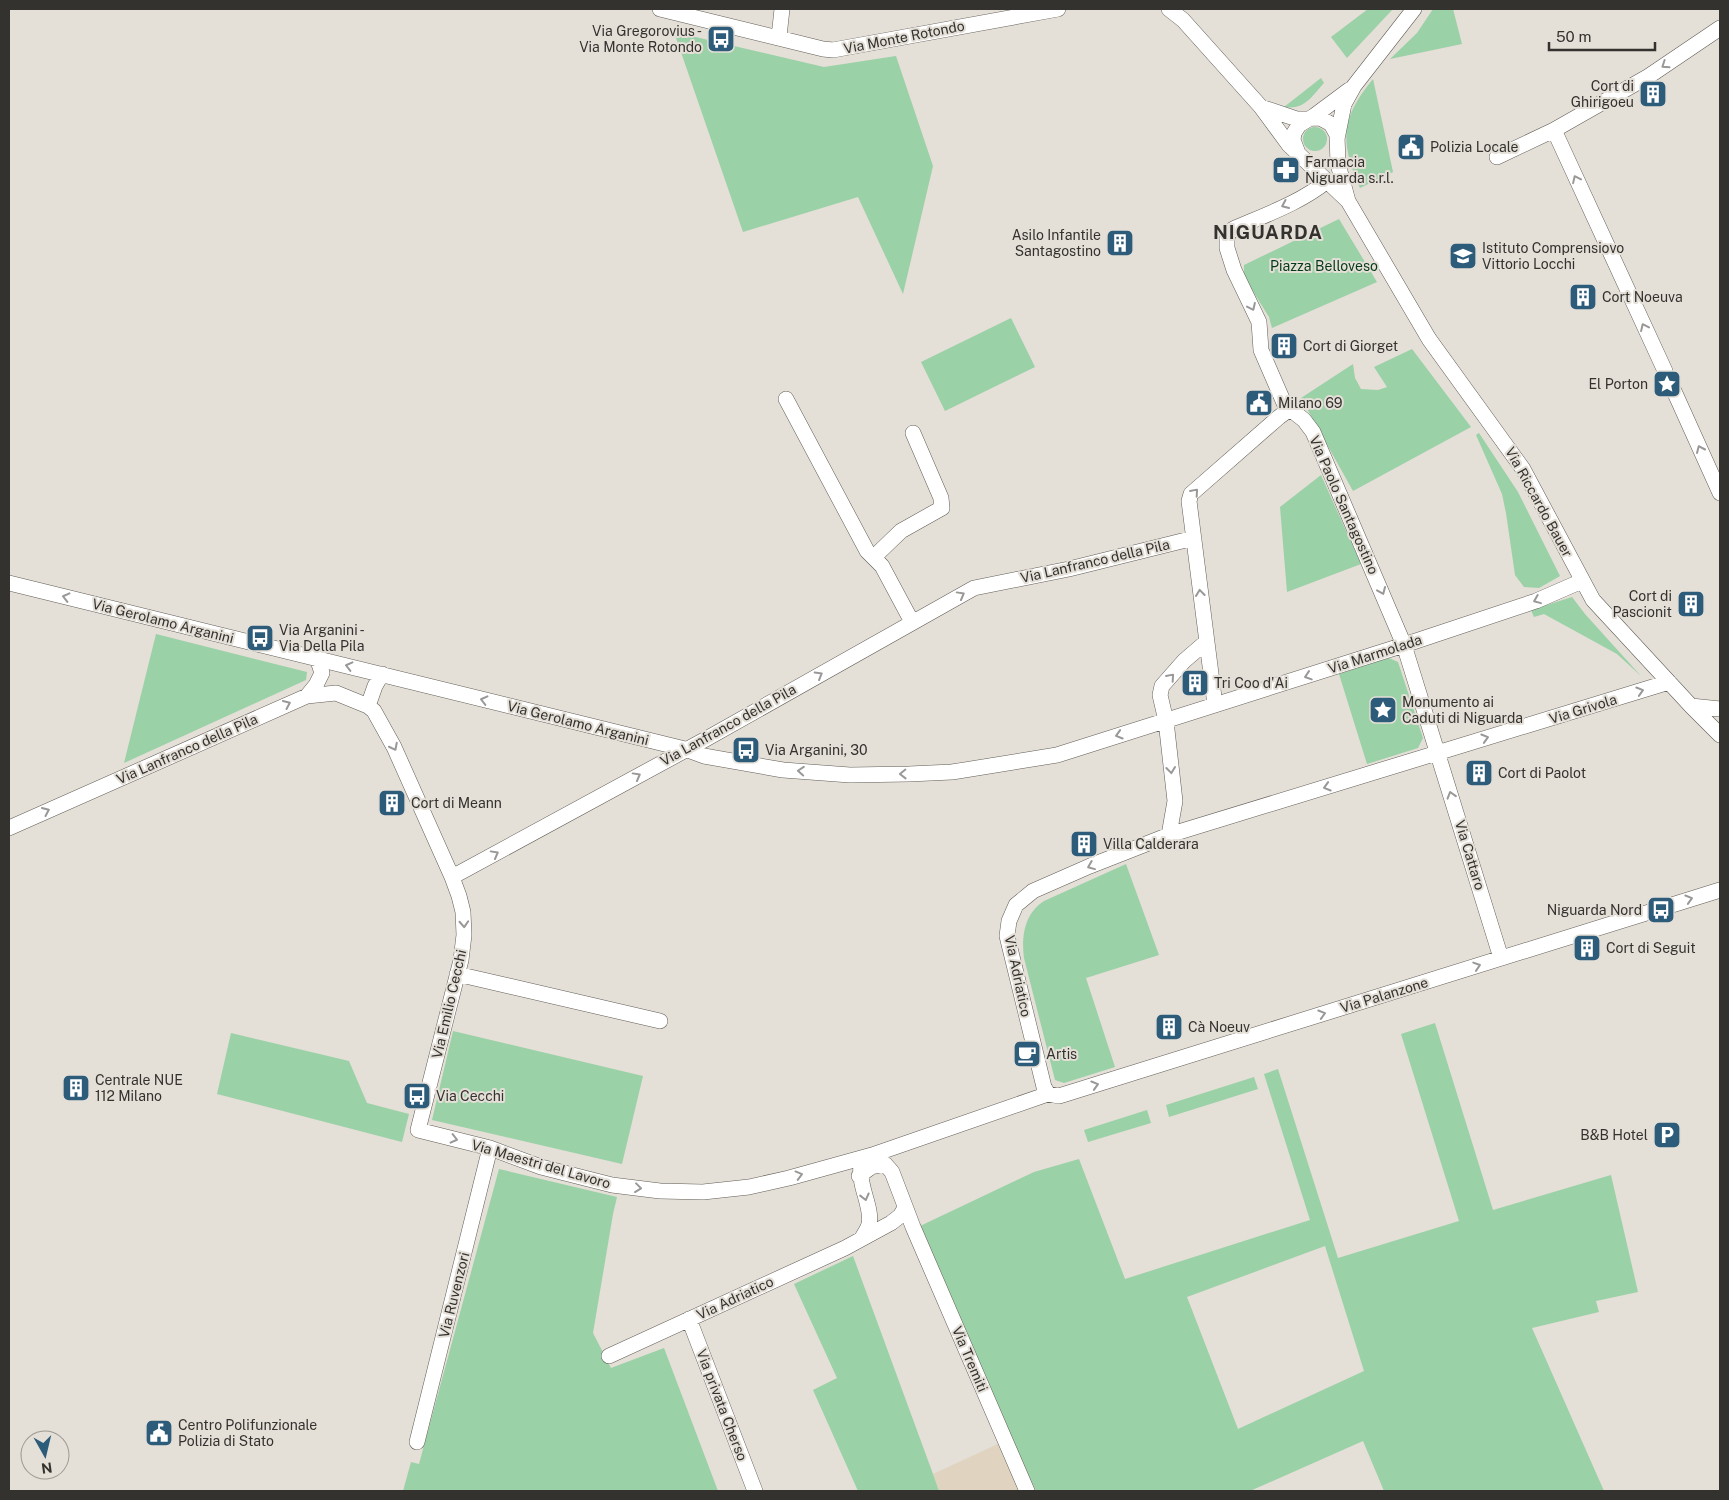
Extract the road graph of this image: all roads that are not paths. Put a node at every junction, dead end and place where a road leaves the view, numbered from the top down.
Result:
1 (660, 9) edge
2 (782, 9) edge
3 (1058, 9) edge
4 (1169, 9) edge
5 (1414, 9) edge
6 (1720, 28) edge
7 (779, 37) junction
8 (1354, 86) junction
9 (1261, 107) junction
10 (1309, 118) junction
11 (1554, 130) junction
12 (1337, 140) junction
13 (1300, 156) junction
14 (1497, 157) dead end
15 (1327, 181) junction
16 (1348, 200) junction
17 (1665, 371) dead end
18 (1674, 391) dead end
19 (786, 399) dead end
20 (1290, 410) junction
21 (913, 432) dead end
22 (1720, 493) edge
23 (1194, 538) junction
24 (874, 557) junction
25 (1582, 581) junction
26 (9, 583) edge
27 (912, 622) junction
28 (1206, 642) junction
29 (1404, 645) junction
30 (317, 658) junction
31 (382, 674) junction
32 (1669, 682) junction
33 (307, 696) junction
34 (1215, 705) junction
35 (368, 706) junction
36 (1691, 706) junction
37 (1720, 709) edge
38 (1166, 721) junction
39 (1720, 735) edge
40 (685, 749) junction
41 (1438, 752) junction
42 (9, 828) edge
43 (1169, 835) junction
44 (452, 877) junction
45 (1720, 890) edge
46 (1501, 958) junction
47 (457, 974) junction
48 (660, 1021) dead end
49 (1048, 1094) junction
50 (418, 1130) joint
51 (900, 1145) junction
52 (490, 1148) junction
53 (872, 1155) junction
54 (840, 1164) junction
55 (892, 1172) junction
56 (860, 1176) junction
57 (905, 1208) junction
58 (870, 1217) junction
59 (891, 1223) junction
60 (913, 1227) junction
61 (862, 1238) junction
62 (689, 1319) junction
63 (609, 1356) dead end
64 (417, 1442) dead end
65 (755, 1491) edge
66 (1027, 1491) edge

1 - 7 street, Via Monte Rotondo
2 - 7 street
3 - 7 street, Via Monte Rotondo
4 - 9 street
5 - 8 street
6 -> 11 street
8 - 10 street
8 - 12 street
9 - 10 street
9 - 13 street
10 - 12 street
10 - 13 street
11 - 14 street
17 -> 11 street
12 - 13 street
12 - 16 street
13 - 15 street
15 - 16 street
15 -> 20 street, Via Paolo Santagostino
16 - 25 street, Via Riccardo Bauer
22 -> 18 street
19 - 24 street
23 -> 20 street
20 -> 29 street, Via Paolo Santagostino
21 - 24 street
27 -> 23 street, Via Lanfranco della Pila
28 -> 23 street
24 - 27 street
25 -> 29 street, Via Marmolada
25 - 32 street, Via Riccardo Bauer
30 -> 26 street, Via Gerolamo Arganini
40 -> 27 street, Via Lanfranco della Pila
28 - 34 street
38 -> 28 street
29 -> 34 street, Via Marmolada
29 - 41 street, Via Paolo Santagostino
31 -> 30 street, Via Gerolamo Arganini
30 - 33 street
31 - 35 street
40 -> 31 street, Via Gerolamo Arganini
32 - 36 street, Via Riccardo Bauer
41 -> 32 street, Via Grivola
33 - 35 street, Via Lanfranco della Pila
42 -> 33 street, Via Lanfranco della Pila
34 - 38 street, Via Marmolada
35 -> 44 street
36 - 37 street
36 - 39 street, Via Riccardo Bauer
38 -> 40 street, Via Gerolamo Arganini
38 -> 43 street
44 -> 40 street, Via Lanfranco della Pila
41 -> 43 street, Via Grivola
46 -> 41 street, Via Cattaro
43 -> 49 street, Via Adriatico
44 -> 47 street, Via Emilio Cecchi
46 -> 45 street, Via Palanzone
49 -> 46 street, Via Palanzone
47 - 48 street
47 - 50 street, Via Emilio Cecchi
49 - 51 street, Via Maestri del Lavoro
50 -> 52 street, Via Maestri del Lavoro
51 - 53 street, Via Maestri del Lavoro
51 - 55 street
52 -> 54 street, Via Maestri del Lavoro
52 - 64 street, Via Ruvenzori
53 - 54 street, Via Maestri del Lavoro
53 - 56 street
54 - 56 street
55 - 56 street
55 - 57 street
56 -> 58 street
57 - 59 street, Via Adriatico
57 - 60 street, Via Tremiti
58 - 59 street
58 - 61 street
59 - 60 street
59 - 61 street, Via Adriatico
60 - 66 street, Via Tremiti
61 - 62 street, Via Adriatico
62 - 63 street, Via Adriatico
62 - 65 street, Via privata Cherso

